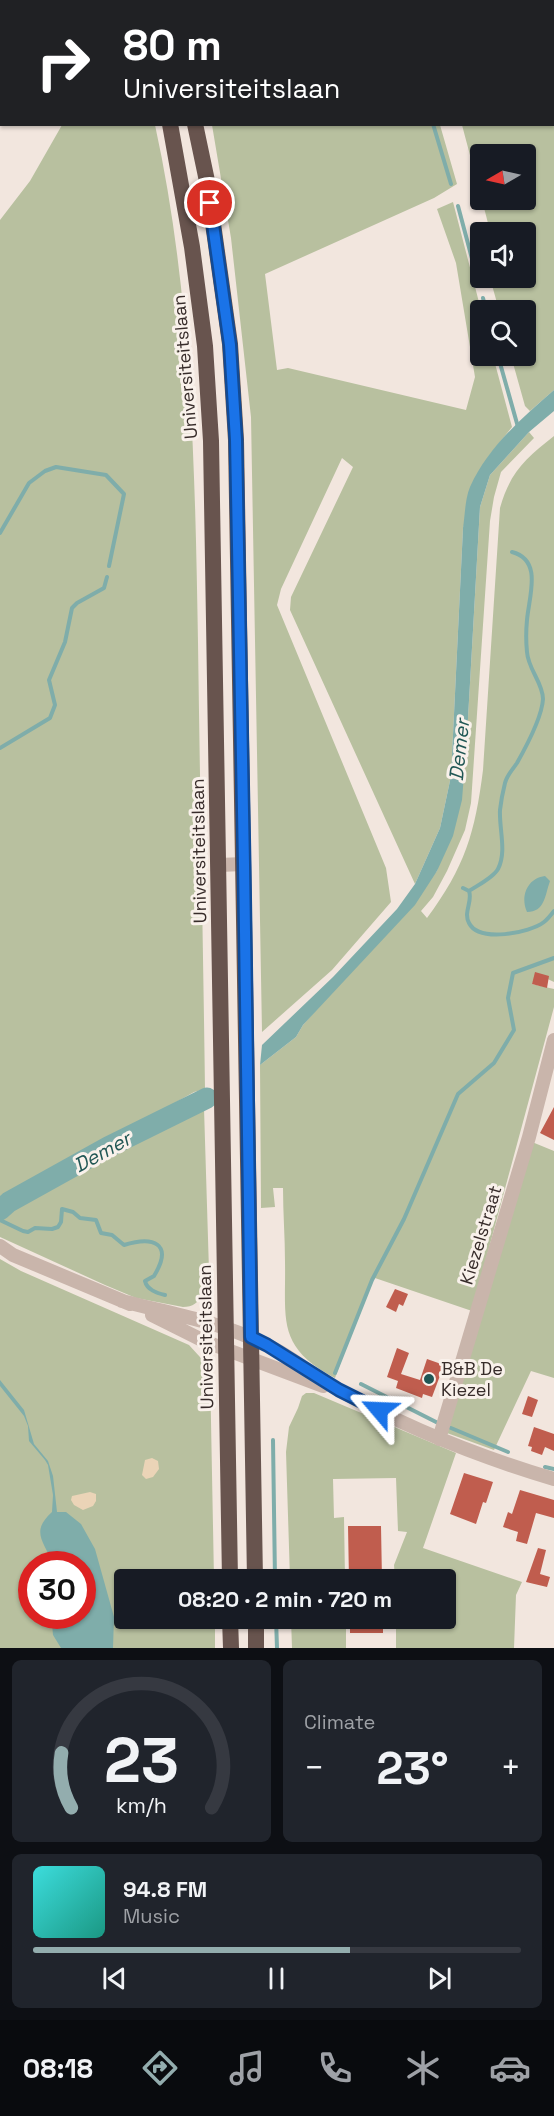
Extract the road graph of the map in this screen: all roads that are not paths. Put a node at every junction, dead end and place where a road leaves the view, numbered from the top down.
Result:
1 (170, 126) edge
2 (195, 126) edge
3 (244, 864) junction
4 (219, 865) junction
5 (554, 1040) edge
6 (0, 1246) edge
7 (122, 1300) junction
8 (226, 1328) junction
9 (251, 1337) junction
10 (226, 1350) junction
11 (250, 1359) junction
12 (339, 1390) junction
13 (439, 1439) junction
14 (554, 1479) edge
15 (230, 1569) edge
16 (255, 1569) edge
17 (230, 1629) edge
18 (256, 1629) edge
19 (231, 1648) edge
20 (256, 1648) edge

1 - 4 highway, Universiteitslaan
2 - 3 highway
3 - 4 street
3 - 9 highway
4 - 8 highway, Universiteitslaan
5 - 13 street, Kiezelstraat
6 - 7 street
7 - 8 street
7 - 10 street
8 - 9 street
8 - 10 highway, Universiteitslaan
9 - 11 highway
9 - 12 street
10 - 11 street
10 - 15 highway, Universiteitslaan
11 - 12 street
11 - 16 highway
12 - 13 street
13 - 14 street
17 - 19 highway
18 - 20 highway

